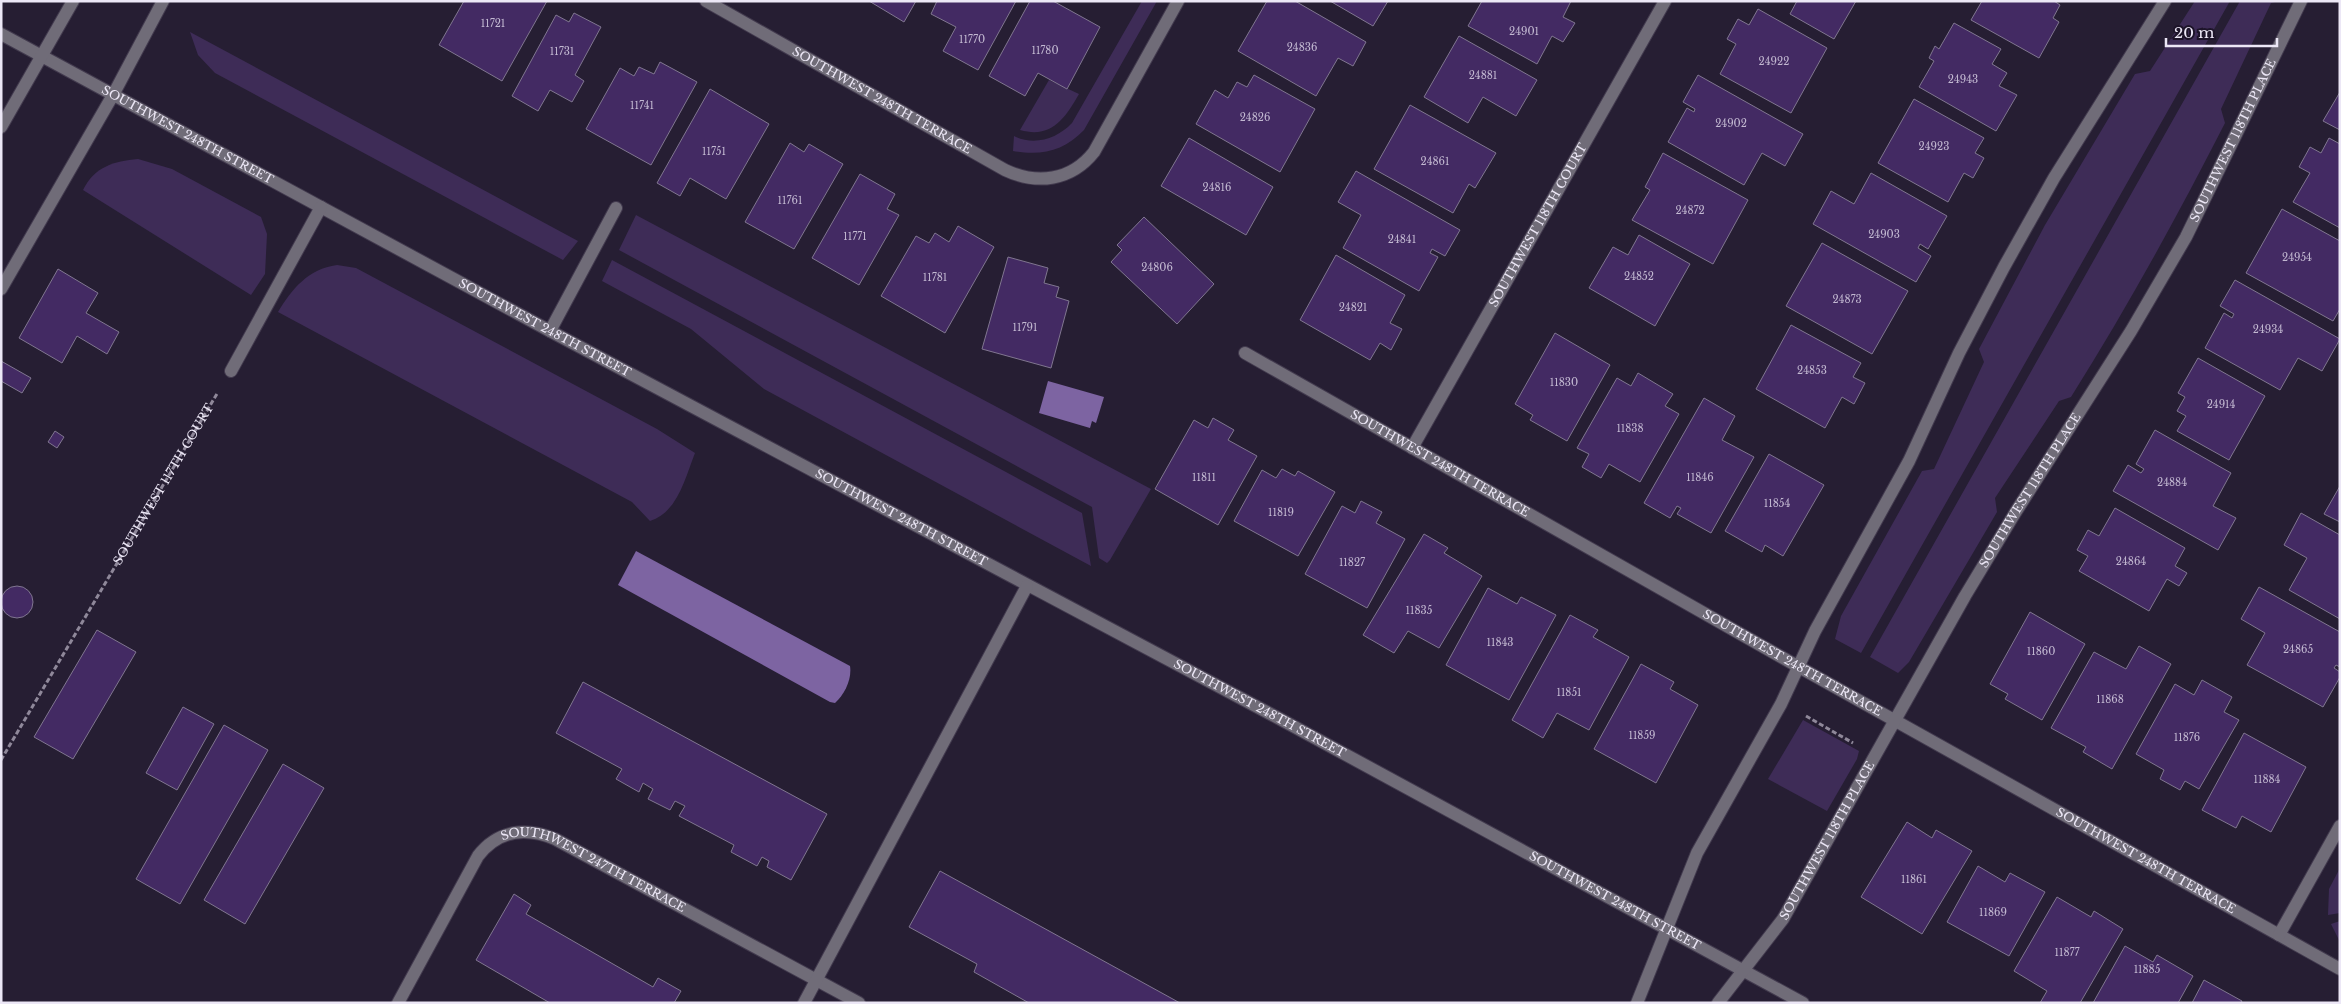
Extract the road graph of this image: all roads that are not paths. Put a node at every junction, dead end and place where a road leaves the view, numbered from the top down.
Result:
1 (73, 1) edge
2 (163, 1) edge
3 (706, 1) edge
4 (1178, 1) edge
5 (1665, 1) edge
6 (2165, 1) edge
7 (2301, 1) edge
8 (1, 34) edge
9 (41, 55) junction
10 (113, 95) junction
11 (1, 127) edge
12 (321, 207) junction
13 (616, 208) dead end
14 (1, 289) edge
15 (550, 331) junction
16 (1245, 353) dead end
17 (231, 370) road end
18 (1412, 448) junction
19 (1027, 586) junction
20 (1799, 668) junction
21 (1894, 719) junction
22 (2340, 826) edge
23 (1667, 929) junction
24 (2279, 935) junction
25 (2340, 969) edge
26 (1744, 971) junction
27 (816, 980) junction
28 (398, 1003) edge
29 (804, 1003) edge
30 (859, 1003) edge
31 (1637, 1003) edge
32 (1718, 1003) edge
33 (1803, 1003) edge

1 - 9 street
2 - 10 street
3 - 4 street, SOUTHWEST 248TH TERRACE
5 - 18 street, SOUTHWEST 118TH COURT
6 - 20 street
7 - 21 street, SOUTHWEST 118TH PLACE
8 - 9 street, SOUTHWEST 248TH STREET
9 - 10 street, SOUTHWEST 248TH STREET
9 - 11 street
10 - 12 street, SOUTHWEST 248TH STREET
10 - 14 street
12 - 15 street, SOUTHWEST 248TH STREET
12 - 17 street
13 - 15 street
15 - 19 street, SOUTHWEST 248TH STREET
16 - 18 street, SOUTHWEST 248TH TERRACE
18 - 20 street, SOUTHWEST 248TH TERRACE
19 - 23 street, SOUTHWEST 248TH STREET
19 - 27 street
20 - 21 street, SOUTHWEST 248TH TERRACE
20 - 23 street
21 - 24 street, SOUTHWEST 248TH TERRACE
21 - 26 street, SOUTHWEST 118TH PLACE
22 - 24 street
23 - 26 street, SOUTHWEST 248TH STREET
23 - 31 street
24 - 25 street, SOUTHWEST 248TH TERRACE
26 - 32 street, SOUTHWEST 118TH PLACE
26 - 33 street, SOUTHWEST 248TH STREET
27 - 28 street, SOUTHWEST 247TH TERRACE
27 - 29 street
27 - 30 street, SOUTHWEST 247TH TERRACE

